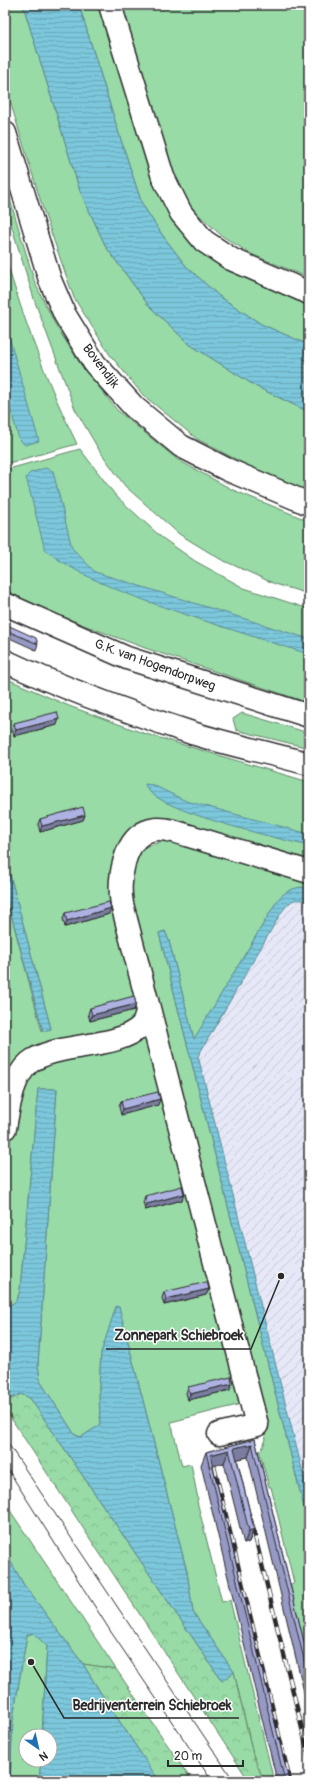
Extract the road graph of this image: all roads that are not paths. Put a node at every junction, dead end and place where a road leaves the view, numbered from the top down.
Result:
1 (110, 5) edge
2 (5, 133) edge
3 (309, 293) edge
4 (309, 504) edge
5 (5, 604) edge
6 (5, 661) edge
7 (309, 716) edge
8 (309, 764) edge
9 (309, 872) edge
10 (147, 997) junction
11 (5, 1128) edge
12 (219, 1434) dead end

1 - 3 main road
2 - 4 main road, Bovendijk
5 - 7 main road, G.K. van Hogendorpweg
6 - 8 main road
9 - 10 main road
10 - 11 main road
10 - 12 main road

